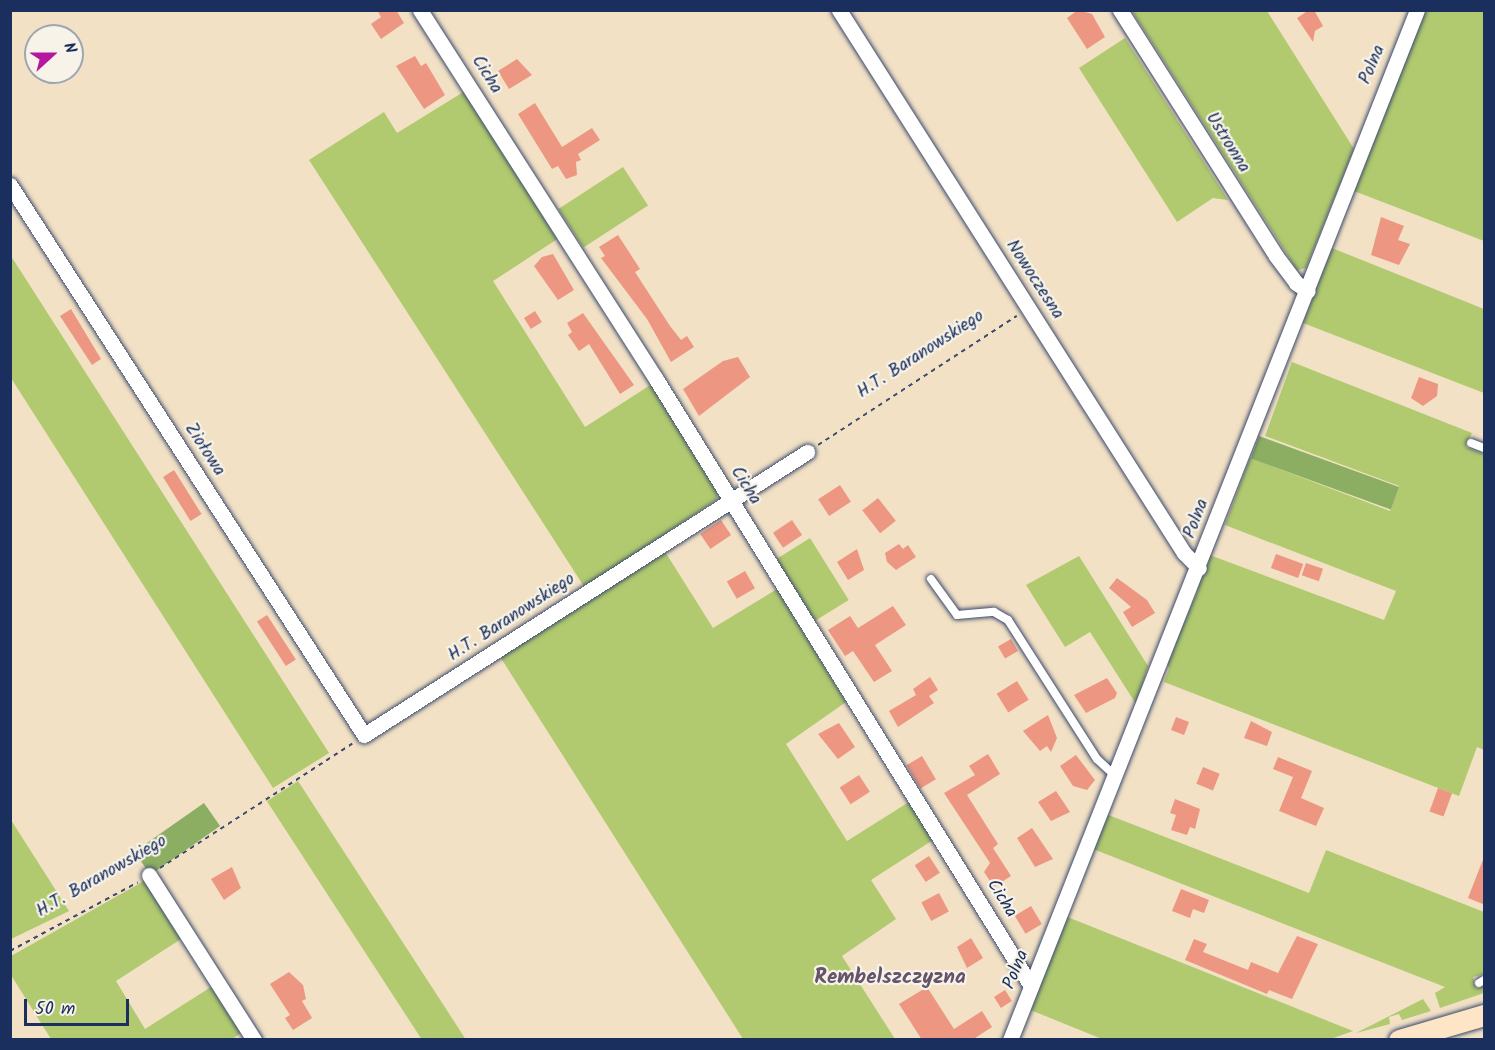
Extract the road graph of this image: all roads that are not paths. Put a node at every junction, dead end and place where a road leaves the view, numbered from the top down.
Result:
1 (420, 10) edge
2 (839, 10) edge
3 (1120, 10) edge
4 (1417, 10) edge
5 (10, 185) edge
6 (1308, 291) junction
7 (1471, 443) dead end
8 (1485, 448) edge
9 (807, 452) road end
10 (731, 500) junction
11 (1199, 568) junction
12 (931, 579) dead end
13 (364, 735) joint
14 (1114, 775) junction
15 (149, 875) road end
16 (1032, 986) junction
17 (1485, 1016) edge
18 (254, 1040) edge
19 (1010, 1040) edge
20 (1399, 1040) edge

1 - 10 street, Cicha
2 - 11 street, Nowoczesna
3 - 6 street, Ustronna
4 - 6 street, Polna
5 - 13 street, Ziołowa
6 - 11 street, Polna
7 - 8 lane
9 - 10 street, H.T. Baranowskiego
10 - 13 street, H.T. Baranowskiego
10 - 16 street, Cicha
11 - 14 street, Polna
12 - 14 lane
14 - 16 street, Polna
15 - 18 street
16 - 19 street, Polna
17 - 20 main road

